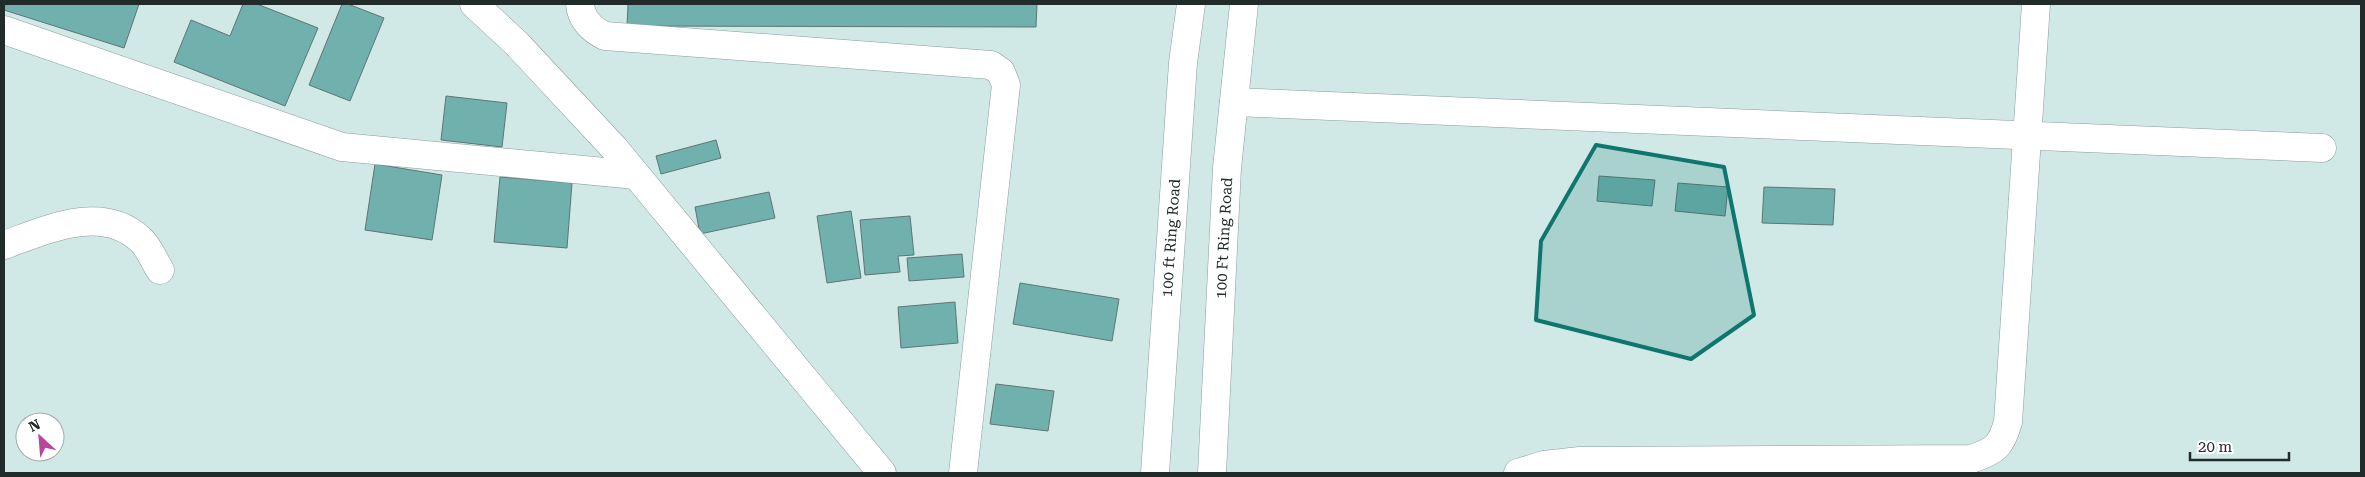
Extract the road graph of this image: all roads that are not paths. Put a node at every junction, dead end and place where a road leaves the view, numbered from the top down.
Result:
1 (474, 4) edge
2 (580, 4) edge
3 (1191, 4) edge
4 (1244, 4) edge
5 (2036, 4) edge
6 (4, 30) edge
7 (1234, 102) junction
8 (2026, 136) junction
9 (2322, 148) dead end
10 (636, 175) junction
11 (4, 245) edge
12 (160, 270) dead end
13 (882, 473) edge
14 (963, 473) edge
15 (1155, 473) edge
16 (1212, 473) edge
17 (1518, 473) edge

1 - 10 street
2 - 14 street
3 - 15 street, 100 ft Ring Road
4 - 7 street, 100 Ft Ring Road
5 - 8 street
6 - 10 street
7 - 8 street
7 - 16 street, 100 Ft Ring Road
8 - 9 street
8 - 17 street
10 - 13 street
11 - 12 street

